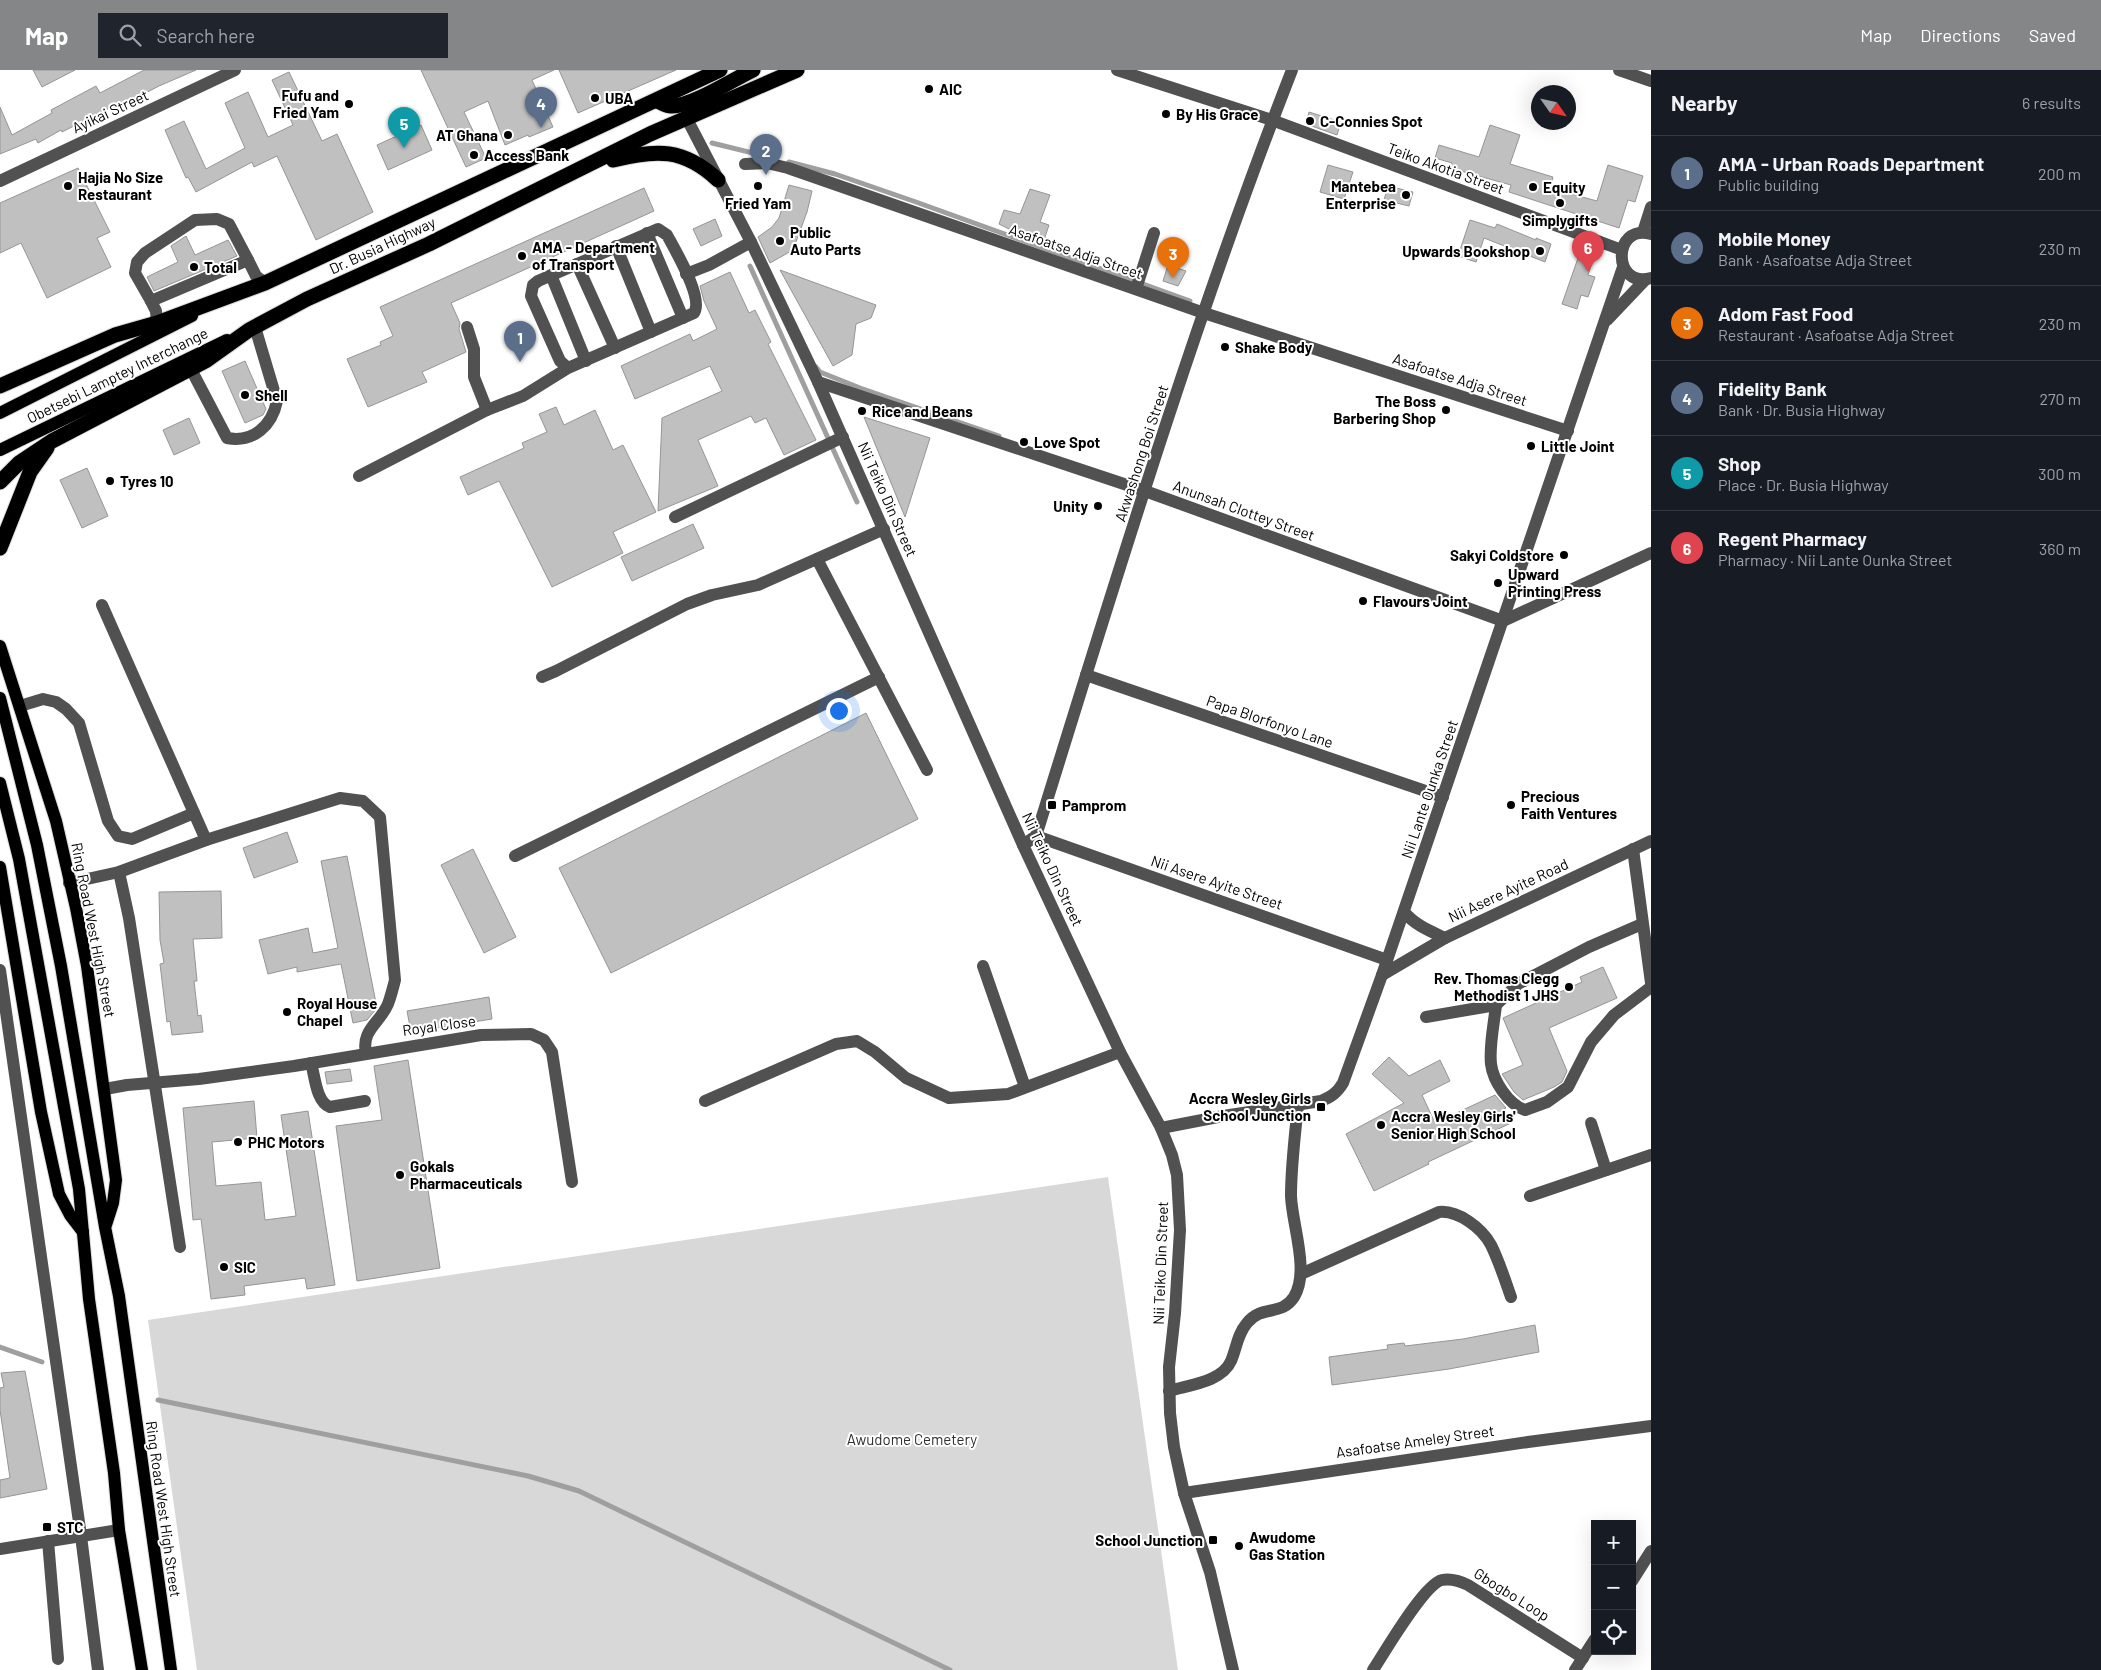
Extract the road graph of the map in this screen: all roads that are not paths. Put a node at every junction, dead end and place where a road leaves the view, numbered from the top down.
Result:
1 (235, 70) edge
2 (720, 70) edge
3 (753, 70) edge
4 (797, 70) edge
5 (1116, 70) edge
6 (1292, 70) edge
7 (1619, 70) edge
8 (1651, 81) edge
9 (656, 101) junction
10 (687, 119) junction
11 (1272, 120) junction
12 (745, 164) dead end
13 (583, 168) junction
14 (718, 180) junction
15 (0, 181) edge
16 (1651, 207) edge
17 (647, 233) junction
18 (1647, 233) edge
19 (1154, 234) dead end
20 (751, 242) junction
21 (616, 246) junction
22 (1622, 250) junction
23 (248, 260) junction
24 (577, 264) junction
25 (1623, 267) junction
26 (686, 274) junction
27 (551, 275) junction
28 (1648, 279) edge
29 (265, 283) junction
30 (1136, 289) junction
31 (235, 295) junction
32 (152, 301) junction
33 (1204, 313) junction
34 (683, 318) junction
35 (1605, 322) junction
36 (157, 323) junction
37 (467, 327) dead end
38 (252, 328) junction
39 (651, 332) junction
40 (616, 348) junction
41 (586, 361) junction
42 (568, 368) junction
43 (189, 370) junction
44 (818, 382) junction
45 (3, 384) edge
46 (487, 410) junction
47 (0, 413) edge
48 (1568, 431) junction
49 (843, 437) junction
50 (52, 441) junction
51 (0, 450) edge
52 (359, 476) dead end
53 (0, 482) edge
54 (1145, 491) junction
55 (675, 517) dead end
56 (884, 529) junction
57 (0, 548) edge
58 (1651, 553) edge
59 (817, 559) junction
60 (102, 605) dead end
61 (1503, 621) junction
62 (0, 646) edge
63 (1086, 675) junction
64 (542, 677) dead end
65 (879, 678) junction
66 (0, 698) edge
67 (20, 706) junction
68 (927, 770) dead end
69 (0, 783) edge
70 (1443, 797) junction
71 (194, 813) junction
72 (1036, 836) junction
73 (206, 840) junction
74 (1651, 841) edge
75 (1023, 845) junction
76 (1633, 849) junction
77 (515, 856) dead end
78 (0, 867) edge
79 (119, 872) junction
80 (69, 883) junction
81 (1404, 912) junction
82 (1642, 924) junction
83 (5, 930) edge
84 (1445, 938) junction
85 (1388, 960) junction
86 (983, 966) dead end
87 (0, 970) edge
88 (1382, 975) junction
89 (1651, 983) edge
90 (1651, 987) edge
91 (1496, 1005) junction
92 (1426, 1017) dead end
93 (1120, 1052) junction
94 (366, 1053) junction
95 (311, 1063) junction
96 (154, 1083) junction
97 (1025, 1087) junction
98 (105, 1089) junction
99 (365, 1101) dead end
100 (705, 1101) dead end
101 (1298, 1105) junction
102 (1591, 1123) dead end
103 (1160, 1128) junction
104 (1651, 1155) edge
105 (1606, 1170) junction
106 (572, 1182) dead end
107 (1530, 1196) dead end
108 (105, 1227) junction
109 (83, 1232) junction
110 (180, 1247) dead end
111 (1301, 1274) junction
112 (1511, 1297) dead end
113 (1168, 1391) junction
114 (1651, 1426) edge
115 (1184, 1493) junction
116 (119, 1530) junction
117 (81, 1536) junction
118 (48, 1541) junction
119 (0, 1549) edge
120 (1651, 1551) edge
121 (1636, 1575) edge
122 (1591, 1645) edge
123 (1583, 1658) junction
124 (58, 1659) dead end
125 (98, 1670) edge
126 (142, 1670) edge
127 (171, 1670) edge
128 (1233, 1670) edge
129 (1373, 1670) edge
130 (1575, 1670) edge

1 - 15 street, Ayikai Street
2 - 9 highway, Dr. Busia Highway
3 - 9 highway
4 - 10 highway, Dr. Busia Highway
5 - 11 street, Teiko Akotia Street
6 - 11 street, Akwashong Boi Street
7 - 8 street
9 - 29 highway, Dr. Busia Highway
10 - 13 highway, Dr. Busia Highway
10 - 14 street, Nii Teiko Din Street
11 - 22 street, Teiko Akotia Street
11 - 33 street, Akwashong Boi Street
12 - 30 street, Asafoatse Adja Street
13 - 14 highway
13 - 38 highway, Dr. Busia Highway
14 - 20 street, Nii Teiko Din Street
16 - 18 street
17 - 21 street
17 - 26 street
17 - 34 street
18 - 22 street
19 - 30 street
20 - 26 street
20 - 44 street, Nii Teiko Din Street
21 - 24 street
21 - 39 street
22 - 25 street
23 - 29 street
23 - 32 street
23 - 32 street
24 - 27 street
24 - 40 street
25 - 28 street
25 - 35 street, Nii Lante Ounka Street
26 - 34 street
27 - 41 street
27 - 42 street
28 - 35 street, Nii Lante Ounka Street
29 - 31 highway, Dr. Busia Highway
30 - 33 street, Asafoatse Adja Street
31 - 36 highway, Dr. Busia Highway
31 - 47 main road, Obetsebi Lamptey Interchange
32 - 36 street
33 - 48 street, Asafoatse Adja Street
33 - 54 street, Akwashong Boi Street
34 - 39 street
35 - 48 street, Nii Lante Ounka Street
36 - 45 highway, Dr. Busia Highway
37 - 46 street
38 - 43 highway, Dr. Busia Highway
38 - 43 street
38 - 51 main road, Obetsebi Lamptey Interchange
39 - 40 street
40 - 41 street
41 - 42 street
42 - 46 street
43 - 50 highway, Dr. Busia Highway
44 - 49 street, Nii Teiko Din Street
44 - 54 street, Anunsah Clottey Street
46 - 52 street
48 - 61 street, Nii Lante Ounka Street
49 - 55 street
49 - 56 street, Nii Teiko Din Street
50 - 53 highway, Dr. Busia Highway
50 - 57 highway
54 - 61 street, Anunsah Clottey Street
54 - 63 street, Akwashong Boi Street
56 - 59 street
56 - 75 street, Nii Teiko Din Street
58 - 61 street
59 - 64 street
59 - 65 street
60 - 71 street
61 - 70 street, Nii Lante Ounka Street
62 - 67 main road, Ring Road West High Street
63 - 70 street, Papa Blorfonyo Lane
63 - 72 street, Akwashong Boi Street
65 - 68 street
65 - 77 street
66 - 108 main road, Ring Road West High Street
67 - 71 street
67 - 80 main road, Ring Road West High Street
69 - 109 main road
70 - 81 street, Nii Lante Ounka Street
71 - 73 street
72 - 75 street
72 - 85 street, Nii Asere Ayite Street
73 - 79 street
73 - 94 street
74 - 76 street, Nii Asere Ayite Road
75 - 93 street, Nii Teiko Din Street
76 - 82 street
76 - 84 street, Nii Asere Ayite Road
78 - 83 main road
79 - 80 street
79 - 96 street
80 - 98 main road, Ring Road West High Street
81 - 84 street
81 - 85 street, Nii Lante Ounka Street
82 - 89 street
82 - 91 street
83 - 109 main road
84 - 88 street, Nii Asere Ayite Road
85 - 88 street, Nii Lante Ounka Street
86 - 97 street
87 - 117 street
88 - 101 street, Nii Lante Ounka Street
90 - 91 street
91 - 92 street
93 - 97 street
93 - 103 street, Nii Teiko Din Street
94 - 95 street, Royal Close
94 - 106 street, Royal Close
95 - 96 street, Royal Close
95 - 99 street
96 - 98 street, Royal Close
96 - 110 street
97 - 100 street
98 - 108 main road, Ring Road West High Street
101 - 103 street, Nii Lante Ounka Street
101 - 111 street
102 - 105 street
103 - 113 street, Nii Teiko Din Street
104 - 105 street
105 - 107 street
108 - 127 main road, Ring Road West High Street
109 - 116 main road
111 - 112 street
111 - 113 street
113 - 115 street, Nii Teiko Din Street
114 - 115 street, Asafoatse Ameley Street
115 - 128 street, Nii Teiko Din Street
116 - 117 street
116 - 126 main road
117 - 118 street
117 - 125 street
118 - 119 street
118 - 124 street
120 - 121 street
122 - 123 street
123 - 129 street, Gbogbo Loop
123 - 130 street

